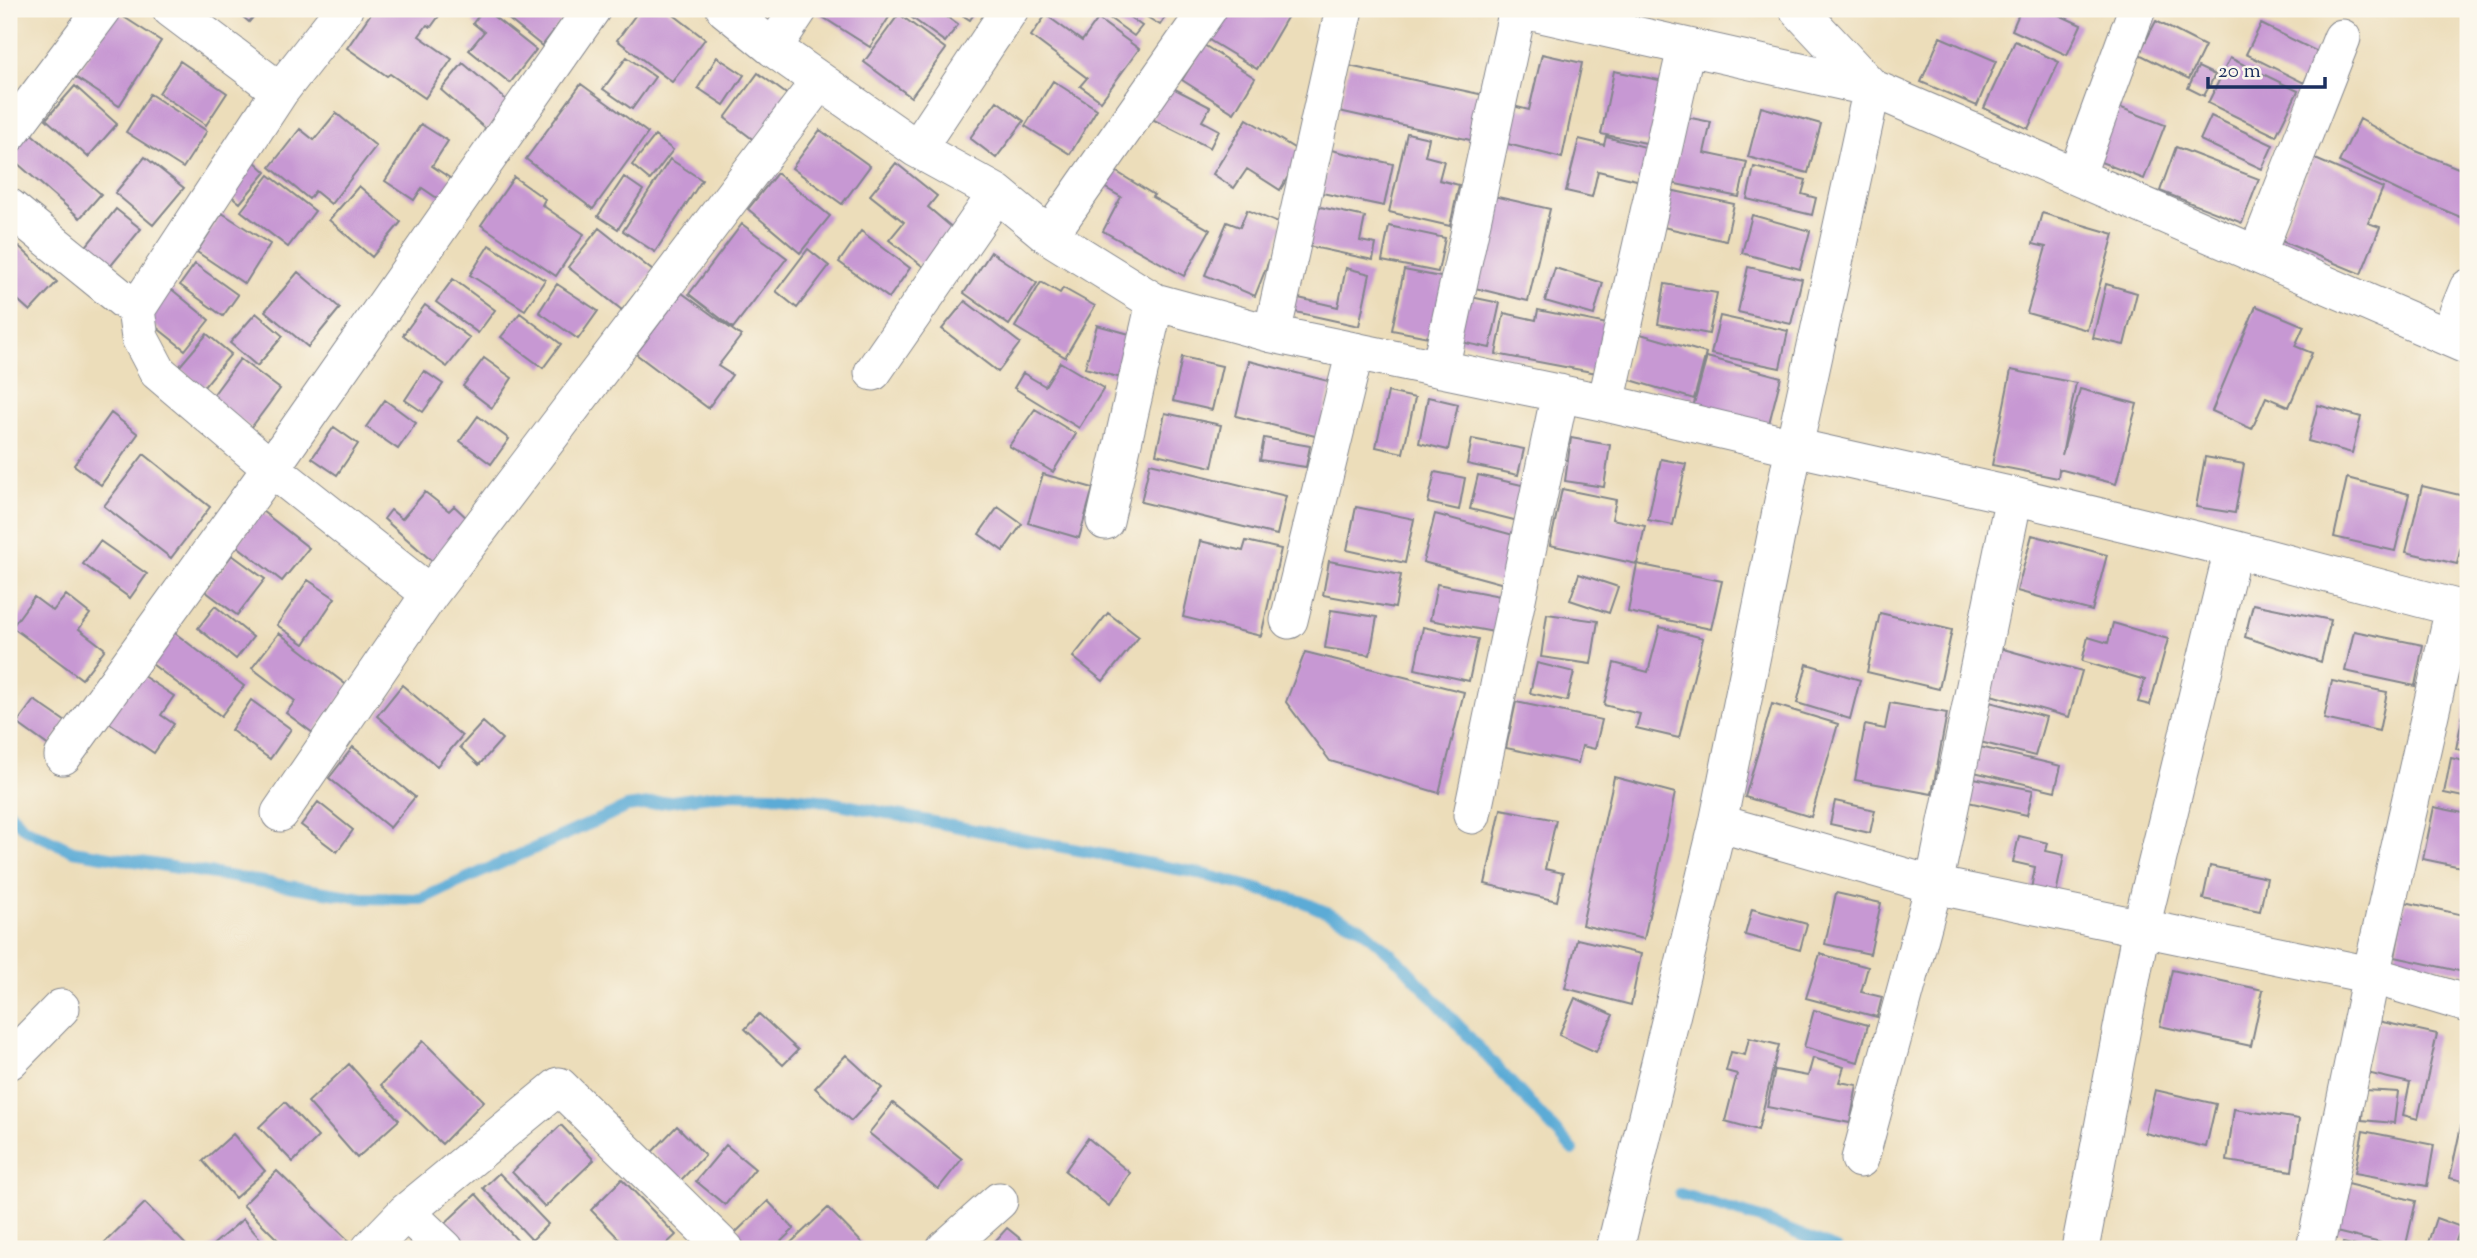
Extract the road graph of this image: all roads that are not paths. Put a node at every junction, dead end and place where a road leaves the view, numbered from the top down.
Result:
1 (103, 9) edge
2 (171, 9) edge
3 (344, 9) edge
4 (592, 9) edge
5 (725, 9) edge
6 (799, 9) edge
7 (1010, 9) edge
8 (1208, 9) edge
9 (1344, 9) edge
10 (1518, 9) edge
11 (1798, 9) edge
12 (2137, 9) edge
13 (2342, 38) dead end
14 (773, 48) junction
15 (1686, 48) junction
16 (819, 82) junction
17 (1872, 88) junction
18 (280, 91) junction
19 (9, 134) edge
20 (917, 149) junction
21 (2076, 176) junction
22 (996, 192) junction
23 (9, 207) edge
24 (1049, 236) junction
25 (2257, 254) junction
26 (2468, 288) edge
27 (1155, 302) junction
28 (136, 310) junction
29 (1272, 334) junction
30 (2458, 341) edge
31 (1355, 351) junction
32 (1440, 369) junction
33 (873, 372) dead end
34 (1560, 393) junction
35 (1606, 403) junction
36 (1794, 447) junction
37 (271, 468) junction
38 (2014, 496) junction
39 (1105, 521) dead end
40 (2233, 549) junction
41 (430, 594) junction
42 (2461, 609) edge
43 (1289, 620) dead end
44 (63, 756) dead end
45 (280, 813) dead end
46 (1472, 816) dead end
47 (1718, 823) junction
48 (1934, 885) junction
49 (2141, 928) junction
50 (2371, 975) junction
51 (2468, 1003) edge
52 (61, 1008) dead end
53 (9, 1061) edge
54 (1860, 1159) dead end
55 (999, 1201) dead end
56 (407, 1212) junction
57 (370, 1249) edge
58 (445, 1249) edge
59 (725, 1249) edge
60 (945, 1249) edge
61 (1615, 1249) edge
62 (2080, 1249) edge
63 (2315, 1249) edge

1 - 19 street
2 - 18 street
3 - 18 street
4 - 37 street
5 - 14 street
6 - 14 street
7 - 20 street
8 - 24 street
9 - 29 street
10 - 15 street
10 - 32 street
11 - 17 street
12 - 21 street
13 - 25 street
14 - 16 street
15 - 17 street
15 - 35 street
16 - 20 street
16 - 41 street
17 - 21 street
17 - 36 street
18 - 28 street
20 - 22 street
21 - 25 street
22 - 24 street
22 - 33 street
23 - 28 street
24 - 27 street
25 - 30 street
26 - 30 street
27 - 29 street
27 - 39 street
28 - 37 street
29 - 31 street
31 - 32 street
31 - 43 street
32 - 34 street
34 - 35 street
34 - 46 street
35 - 36 street
36 - 38 street
36 - 47 street
37 - 41 street
37 - 44 street
38 - 40 street
38 - 48 street
40 - 42 street
40 - 49 street
41 - 45 street
42 - 50 street
47 - 48 street
47 - 61 street
48 - 49 street
48 - 54 street
49 - 50 street
49 - 62 street
50 - 51 street
50 - 63 street
52 - 53 street
55 - 60 street
56 - 57 street
56 - 58 street
56 - 59 street

